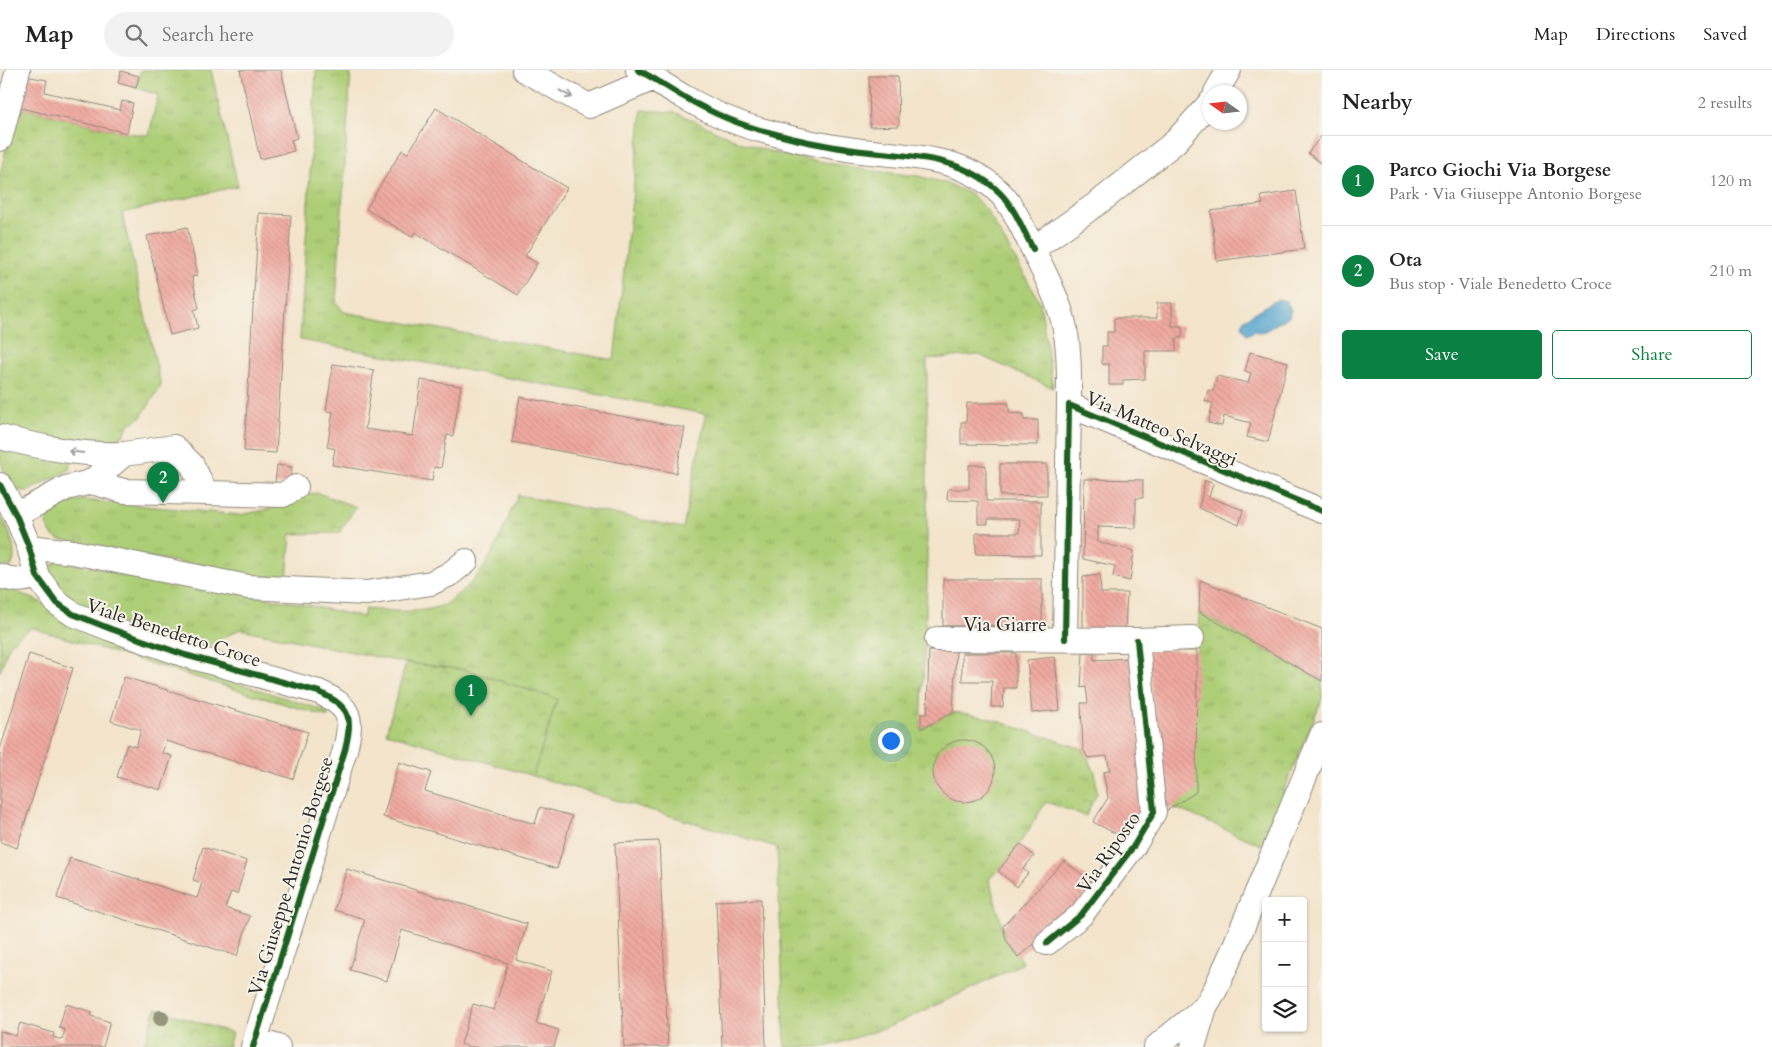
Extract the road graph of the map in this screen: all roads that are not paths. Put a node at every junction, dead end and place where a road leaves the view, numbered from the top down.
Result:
1 (18, 70) edge
2 (524, 70) edge
3 (1230, 70) edge
4 (646, 74) edge
5 (1220, 85) edge
6 (1202, 111) edge
7 (0, 139) edge
8 (1032, 249) junction
9 (1069, 405) junction
10 (0, 437) edge
11 (124, 454) junction
12 (91, 482) junction
13 (0, 485) edge
14 (296, 487) dead end
15 (206, 493) junction
16 (1322, 511) edge
17 (16, 515) junction
18 (29, 547) junction
19 (466, 560) dead end
20 (0, 576) edge
21 (37, 576) junction
22 (1192, 638) dead end
23 (937, 639) dead end
24 (1065, 639) junction
25 (1137, 640) junction
26 (347, 714) joint
27 (1322, 735) edge
28 (1047, 943) dead end
29 (1205, 1007) junction
30 (254, 1044) edge
31 (278, 1047) edge
32 (1156, 1047) edge
33 (1193, 1047) edge

1 - 7 street
2 -> 4 street
3 - 5 street
4 - 8 street
6 - 8 street
8 - 9 street
9 - 16 street, Via Matteo Selvaggi
9 - 24 street, Via Matteo Selvaggi
11 -> 10 street
11 - 12 street
11 - 15 street
12 - 15 street
12 - 17 street
13 - 17 street, Viale Benedetto Croce
14 - 15 street
17 - 18 street, Viale Benedetto Croce
18 - 19 street
18 - 21 street, Viale Benedetto Croce
20 - 21 street
21 - 26 street, Viale Benedetto Croce
22 - 25 street, Via Giarre
23 - 24 street, Via Giarre
24 - 25 street, Via Giarre
25 - 28 street, Via Riposto
26 - 30 street, Via Giuseppe Antonio Borgese
27 - 29 street
29 - 32 street
29 - 33 street
30 - 31 street, Via Giuseppe Antonio Borgese

